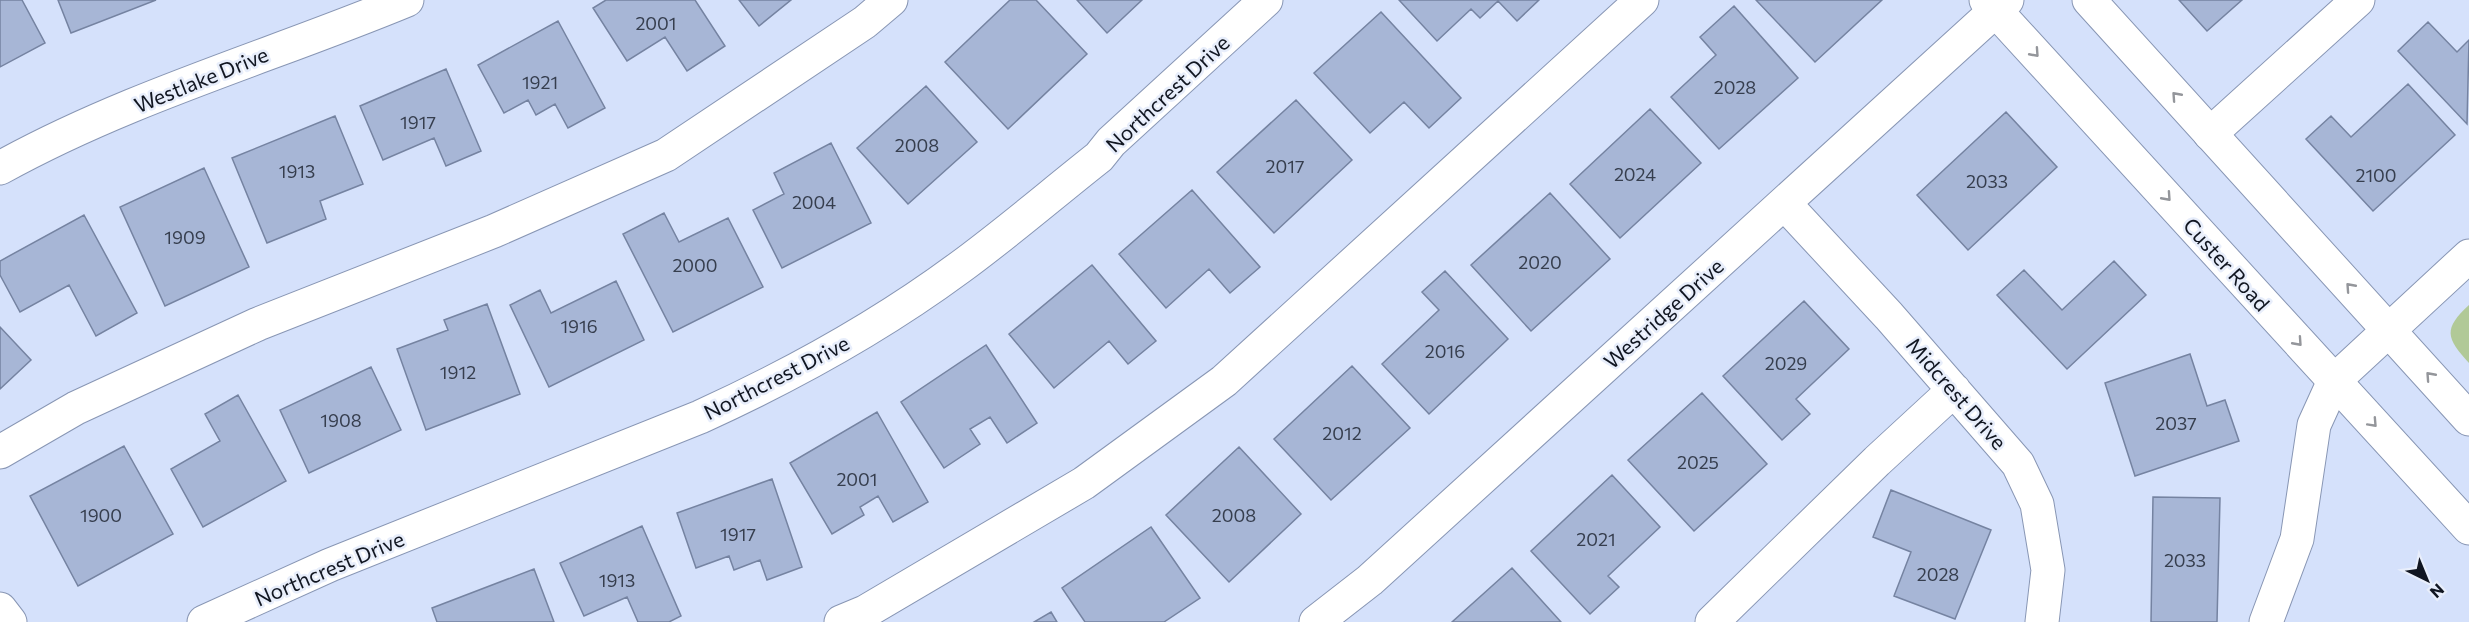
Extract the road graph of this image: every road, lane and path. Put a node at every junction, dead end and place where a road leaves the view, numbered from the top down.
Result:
1 (407, 0) edge
2 (891, 0) edge
3 (1266, 0) edge
4 (1642, 0) edge
5 (2089, 0) edge
6 (2358, 0) edge
7 (1996, 3) edge
8 (2210, 134) junction
9 (0, 168) edge
10 (1784, 203) junction
11 (2469, 256) edge
12 (2389, 330) junction
13 (2334, 381) junction
14 (1954, 390) junction
15 (2469, 419) edge
16 (0, 452) edge
17 (2469, 528) edge
18 (0, 609) edge
19 (10, 622) edge
20 (204, 622) edge
21 (841, 622) edge
22 (1316, 622) edge
23 (1712, 622) edge
24 (2042, 622) edge
25 (2266, 622) edge

1 - 9 street, Westlake Drive
2 - 16 street
3 - 20 street, Northcrest Drive
4 - 21 street
8 -> 5 street
6 - 8 street
7 - 10 street, Westridge Drive
7 -> 13 street, Custer Road
12 -> 8 street
10 - 14 street, Midcrest Drive
10 - 22 street, Westridge Drive
11 - 12 street
12 - 13 street
15 -> 12 street
13 -> 17 street, Custer Road
13 - 25 street
14 - 23 street
14 - 24 street, Midcrest Drive
18 - 19 street

